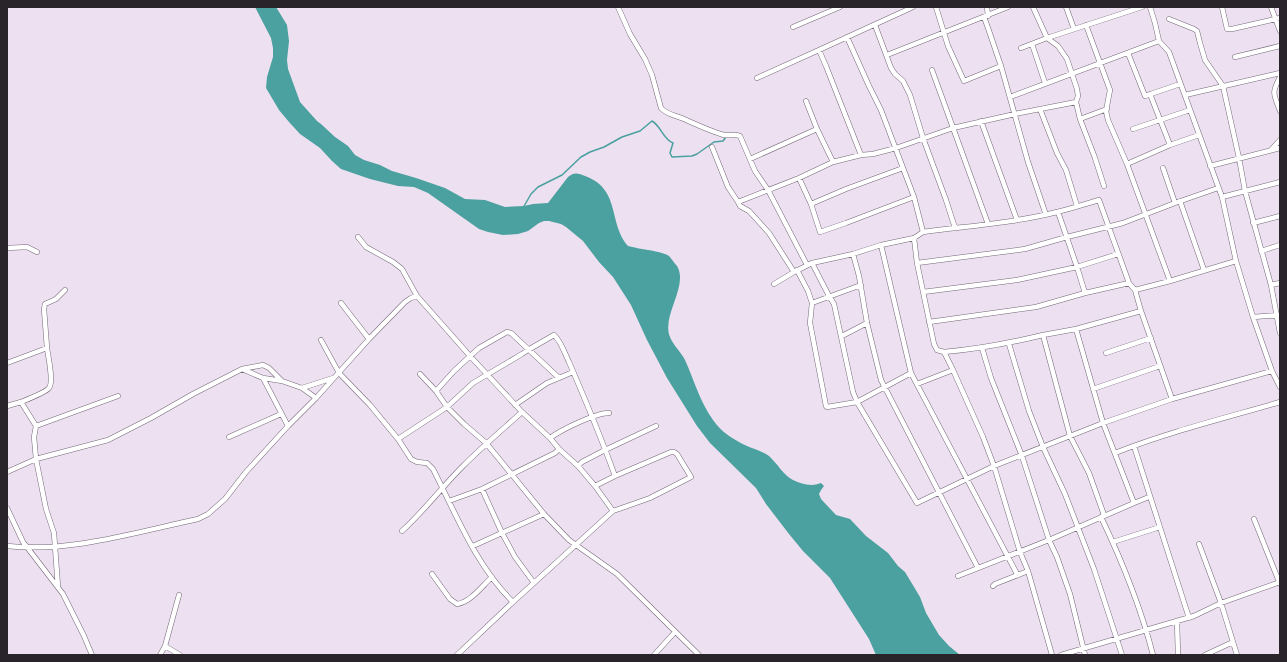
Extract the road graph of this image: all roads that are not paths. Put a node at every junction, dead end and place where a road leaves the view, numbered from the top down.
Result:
1 (618, 7) edge
2 (840, 7) edge
3 (913, 7) edge
4 (936, 7) edge
5 (987, 7) edge
6 (1008, 7) edge
7 (1033, 7) edge
8 (1066, 7) edge
9 (1142, 7) edge
10 (1150, 7) edge
11 (1222, 7) edge
12 (1271, 7) edge
13 (986, 16) junction
14 (1169, 19) dead end
15 (1278, 19) edge
16 (875, 25) junction
17 (1086, 25) junction
18 (793, 27) dead end
19 (1074, 29) junction
20 (1280, 31) edge
21 (943, 33) junction
22 (847, 37) junction
23 (1047, 38) junction
24 (1159, 42) junction
25 (1032, 44) junction
26 (1280, 46) edge
27 (1021, 48) dead end
28 (819, 50) junction
29 (1128, 53) junction
30 (887, 55) junction
31 (1235, 57) dead end
32 (1101, 63) junction
33 (1001, 66) junction
34 (932, 70) dead end
35 (1072, 73) junction
36 (1280, 73) edge
37 (1280, 77) edge
38 (757, 78) dead end
39 (1046, 84) junction
40 (1180, 84) junction
41 (1223, 86) junction
42 (1150, 94) junction
43 (1185, 95) junction
44 (1010, 97) junction
45 (806, 101) dead end
46 (1076, 102) junction
47 (1040, 109) junction
48 (1107, 109) junction
49 (1190, 110) junction
50 (1280, 111) edge
51 (1015, 114) junction
52 (1080, 119) junction
53 (1160, 119) junction
54 (982, 121) junction
55 (953, 128) junction
56 (817, 129) junction
57 (1133, 129) dead end
58 (1199, 135) junction
59 (923, 138) junction
60 (1280, 140) edge
61 (1170, 145) junction
62 (712, 147) dead end
63 (896, 148) junction
64 (1280, 148) edge
65 (1271, 150) junction
66 (861, 155) junction
67 (1239, 158) junction
68 (750, 159) junction
69 (833, 162) junction
70 (1127, 164) junction
71 (1210, 166) junction
72 (902, 168) junction
73 (1163, 168) dead end
74 (799, 178) junction
75 (1280, 182) edge
76 (1104, 186) dead end
77 (1218, 188) junction
78 (768, 190) junction
79 (1245, 191) junction
80 (914, 197) junction
81 (1222, 197) junction
82 (738, 202) junction
83 (1177, 202) junction
84 (811, 204) junction
85 (1077, 206) junction
86 (1058, 212) junction
87 (1046, 215) junction
88 (1146, 215) junction
89 (1280, 216) edge
90 (1017, 220) junction
91 (1253, 223) junction
92 (988, 224) junction
93 (1108, 227) junction
94 (955, 228) junction
95 (924, 232) junction
96 (358, 237) dead end
97 (1067, 237) junction
98 (914, 238) junction
99 (881, 245) junction
100 (1280, 245) edge
101 (7, 248) edge
102 (1261, 251) junction
103 (37, 252) dead end
104 (854, 254) junction
105 (1118, 254) junction
106 (1236, 261) junction
107 (917, 262) junction
108 (810, 264) junction
109 (1077, 266) junction
110 (1204, 270) junction
111 (796, 271) junction
112 (1170, 281) junction
113 (1129, 283) junction
114 (1280, 283) edge
115 (774, 284) dead end
116 (861, 285) junction
117 (1271, 285) junction
118 (65, 290) dead end
119 (1135, 290) junction
120 (923, 292) junction
121 (1085, 293) junction
122 (417, 296) junction
123 (829, 296) junction
124 (812, 302) junction
125 (341, 304) dead end
126 (1141, 311) junction
127 (1278, 316) edge
128 (1252, 317) junction
129 (929, 322) junction
130 (867, 323) junction
131 (1076, 329) junction
132 (1280, 332) edge
133 (1043, 335) junction
134 (842, 336) junction
135 (1150, 338) junction
136 (369, 339) junction
137 (321, 340) dead end
138 (1008, 344) junction
139 (47, 348) junction
140 (982, 348) junction
141 (528, 350) junction
142 (944, 352) junction
143 (1106, 353) dead end
144 (470, 356) junction
145 (7, 363) edge
146 (1160, 366) junction
147 (242, 369) junction
148 (952, 370) junction
149 (1272, 371) junction
150 (573, 372) junction
151 (339, 373) junction
152 (911, 373) junction
153 (420, 374) dead end
154 (488, 374) junction
155 (263, 378) junction
156 (334, 378) junction
157 (559, 378) junction
158 (282, 381) junction
159 (917, 384) junction
160 (885, 387) junction
161 (1280, 387) edge
162 (302, 388) junction
163 (1093, 389) junction
164 (436, 391) junction
165 (118, 396) dead end
166 (316, 398) junction
167 (1172, 399) junction
168 (20, 402) junction
169 (857, 402) junction
170 (1280, 402) edge
171 (515, 405) junction
172 (7, 406) edge
173 (447, 406) junction
174 (522, 412) junction
175 (608, 412) dead end
176 (281, 414) junction
177 (592, 417) junction
178 (1103, 423) junction
179 (36, 426) junction
180 (288, 426) junction
181 (656, 426) dead end
182 (1070, 436) junction
183 (229, 437) dead end
184 (398, 438) junction
185 (550, 438) junction
186 (486, 443) junction
187 (1043, 446) junction
188 (1134, 446) junction
189 (559, 449) junction
190 (605, 450) junction
191 (1115, 453) junction
192 (1022, 456) junction
193 (36, 459) junction
194 (578, 466) junction
195 (994, 466) junction
196 (7, 472) edge
197 (512, 475) junction
198 (614, 476) junction
199 (967, 479) junction
200 (595, 486) junction
201 (443, 488) junction
202 (482, 489) junction
203 (940, 492) junction
204 (1150, 497) junction
205 (448, 502) junction
206 (1134, 503) junction
207 (7, 508) edge
208 (613, 511) junction
209 (544, 514) junction
210 (1103, 516) junction
211 (1254, 519) dead end
212 (1078, 527) junction
213 (1160, 527) junction
214 (402, 531) dead end
215 (502, 533) junction
216 (1049, 540) junction
217 (1113, 542) junction
218 (577, 544) junction
219 (1199, 544) dead end
220 (7, 546) edge
221 (473, 546) junction
222 (28, 547) junction
223 (54, 547) junction
224 (1020, 552) junction
225 (1008, 557) junction
226 (978, 568) junction
227 (1028, 570) junction
228 (432, 574) dead end
229 (1017, 574) junction
230 (958, 576) dead end
231 (492, 577) junction
232 (1280, 582) edge
233 (534, 583) junction
234 (994, 586) dead end
235 (58, 587) junction
236 (179, 595) dead end
237 (513, 602) junction
238 (1221, 603) junction
239 (1189, 618) junction
240 (1177, 621) junction
241 (1147, 630) junction
242 (675, 632) junction
243 (1116, 639) junction
244 (1233, 642) junction
245 (165, 646) junction
246 (1084, 648) junction
247 (92, 655) edge
248 (160, 655) edge
249 (180, 655) edge
250 (457, 655) edge
251 (654, 655) edge
252 (699, 655) edge
253 (1052, 655) edge
254 (1061, 655) edge
255 (1085, 655) edge
256 (1122, 655) edge
257 (1153, 655) edge
258 (1178, 655) edge
259 (1205, 655) edge
260 (1237, 655) edge

1 - 68 street
2 - 18 street
3 - 16 street
4 - 21 street
5 - 13 street
6 - 13 street
7 - 23 street
8 - 19 street
9 - 17 street
10 - 24 street
11 - 15 street
12 - 15 street
13 - 21 street
13 - 33 street
14 - 41 street
15 - 20 street
16 - 22 street
16 - 30 street
17 - 19 street
17 - 32 street
19 - 23 street
21 - 30 street
21 - 33 street
22 - 28 street
22 - 63 street
23 - 25 street
23 - 35 street
24 - 29 street
24 - 40 street
25 - 27 street
25 - 39 street
26 - 31 street
28 - 38 street
28 - 66 street
29 - 32 street
29 - 42 street
30 - 59 street
32 - 35 street
32 - 48 street
33 - 44 street
34 - 55 street
35 - 39 street
35 - 46 street
36 - 41 street
37 - 50 street
39 - 44 street
40 - 42 street
40 - 43 street
41 - 43 street
41 - 67 street
42 - 53 street
43 - 49 street
44 - 51 street
45 - 56 street
46 - 47 street
46 - 52 street
47 - 51 street
47 - 85 street
48 - 52 street
48 - 70 street
49 - 53 street
49 - 58 street
51 - 54 street
51 - 87 street
52 - 76 street
53 - 57 street
53 - 61 street
54 - 55 street
54 - 90 street
55 - 59 street
55 - 92 street
56 - 68 street
56 - 69 street
58 - 61 street
58 - 71 street
59 - 63 street
59 - 94 street
60 - 65 street
61 - 70 street
62 - 82 street
63 - 66 street
63 - 72 street
64 - 65 street
65 - 67 street
66 - 69 street
67 - 71 street
67 - 79 street
68 - 78 street
69 - 74 street
70 - 88 street
71 - 77 street
72 - 80 street
72 - 84 street
73 - 83 street
74 - 78 street
74 - 84 street
75 - 79 street
77 - 81 street
77 - 83 street
78 - 82 street
78 - 108 street
79 - 81 street
79 - 91 street
80 - 84 street
80 - 95 street
81 - 106 street
82 - 111 street
83 - 88 street
83 - 110 street
85 - 86 street
85 - 93 street
86 - 87 street
86 - 97 street
87 - 90 street
88 - 93 street
88 - 112 street
89 - 91 street
90 - 92 street
91 - 102 street
92 - 94 street
93 - 97 street
93 - 105 street
94 - 95 street
95 - 98 street
96 - 122 street
97 - 107 street
97 - 109 street
98 - 99 street
98 - 107 street
99 - 104 street
99 - 152 street
100 - 102 street
101 - 103 street
102 - 117 street
104 - 108 street
104 - 116 street
105 - 109 street
105 - 113 street
106 - 110 street
106 - 128 street
107 - 120 street
108 - 111 street
108 - 123 street
109 - 120 street
109 - 121 street
110 - 112 street
111 - 115 street
111 - 124 street
112 - 119 street
113 - 119 street
113 - 121 street
114 - 117 street
116 - 123 street
116 - 130 street
117 - 127 street
118 - 139 street
119 - 126 street
120 - 129 street
121 - 129 street
122 - 136 street
122 - 144 street
123 - 124 street
123 - 134 street
124 - 169 street
125 - 136 street
126 - 131 street
126 - 135 street
127 - 128 street
127 - 132 street
128 - 149 street
129 - 142 street
130 - 134 street
130 - 160 street
131 - 133 street
131 - 163 street
133 - 138 street
133 - 182 street
134 - 169 street
135 - 143 street
135 - 146 street
136 - 151 street
137 - 151 street
138 - 140 street
138 - 187 street
139 - 145 street
139 - 168 street
140 - 142 street
140 - 192 street
141 - 144 street
141 - 150 street
141 - 154 street
141 - 157 street
142 - 148 street
144 - 154 street
144 - 164 street
146 - 163 street
146 - 167 street
147 - 155 street
147 - 158 street
147 - 193 street
148 - 159 street
148 - 195 street
149 - 161 street
149 - 167 street
150 - 157 street
150 - 177 street
151 - 156 street
151 - 184 street
152 - 159 street
152 - 160 street
153 - 164 street
154 - 171 street
154 - 173 street
155 - 158 street
155 - 176 street
156 - 162 street
156 - 166 street
157 - 171 street
158 - 162 street
159 - 199 street
160 - 169 street
160 - 203 street
162 - 166 street
163 - 178 street
164 - 173 street
165 - 179 street
166 - 180 street
167 - 178 street
168 - 172 street
168 - 179 street
169 - 203 street
170 - 188 street
171 - 174 street
173 - 184 street
173 - 186 street
174 - 185 street
174 - 186 street
175 - 177 street
176 - 180 street
176 - 183 street
177 - 185 street
177 - 190 street
178 - 182 street
178 - 191 street
179 - 193 street
180 - 223 street
181 - 190 street
182 - 187 street
182 - 210 street
184 - 201 street
185 - 189 street
186 - 197 street
186 - 201 street
187 - 192 street
187 - 212 street
188 - 191 street
188 - 204 street
189 - 194 street
189 - 197 street
190 - 194 street
190 - 198 street
191 - 206 street
192 - 195 street
192 - 216 street
193 - 196 street
193 - 223 street
194 - 200 street
195 - 199 street
195 - 224 street
197 - 202 street
197 - 209 street
198 - 200 street
198 - 208 street
199 - 203 street
199 - 225 street
200 - 208 street
201 - 205 street
201 - 214 street
202 - 205 street
202 - 215 street
203 - 226 street
204 - 206 street
204 - 213 street
205 - 221 street
206 - 210 street
207 - 222 street
208 - 218 street
209 - 215 street
209 - 218 street
210 - 212 street
210 - 217 street
211 - 232 street
212 - 216 street
212 - 243 street
213 - 217 street
213 - 239 street
215 - 221 street
215 - 233 street
216 - 224 street
216 - 246 street
217 - 241 street
218 - 233 street
218 - 242 street
219 - 238 street
220 - 222 street
221 - 231 street
222 - 223 street
222 - 235 street
223 - 235 street
224 - 225 street
224 - 227 street
225 - 226 street
225 - 229 street
226 - 230 street
227 - 229 street
227 - 253 street
228 - 231 street
229 - 234 street
231 - 237 street
232 - 238 street
233 - 237 street
235 - 247 street
236 - 245 street
237 - 250 street
238 - 239 street
238 - 244 street
239 - 240 street
240 - 241 street
240 - 258 street
241 - 243 street
241 - 257 street
242 - 251 street
242 - 252 street
243 - 246 street
243 - 256 street
244 - 259 street
244 - 260 street
245 - 248 street
245 - 249 street
246 - 254 street
246 - 255 street

